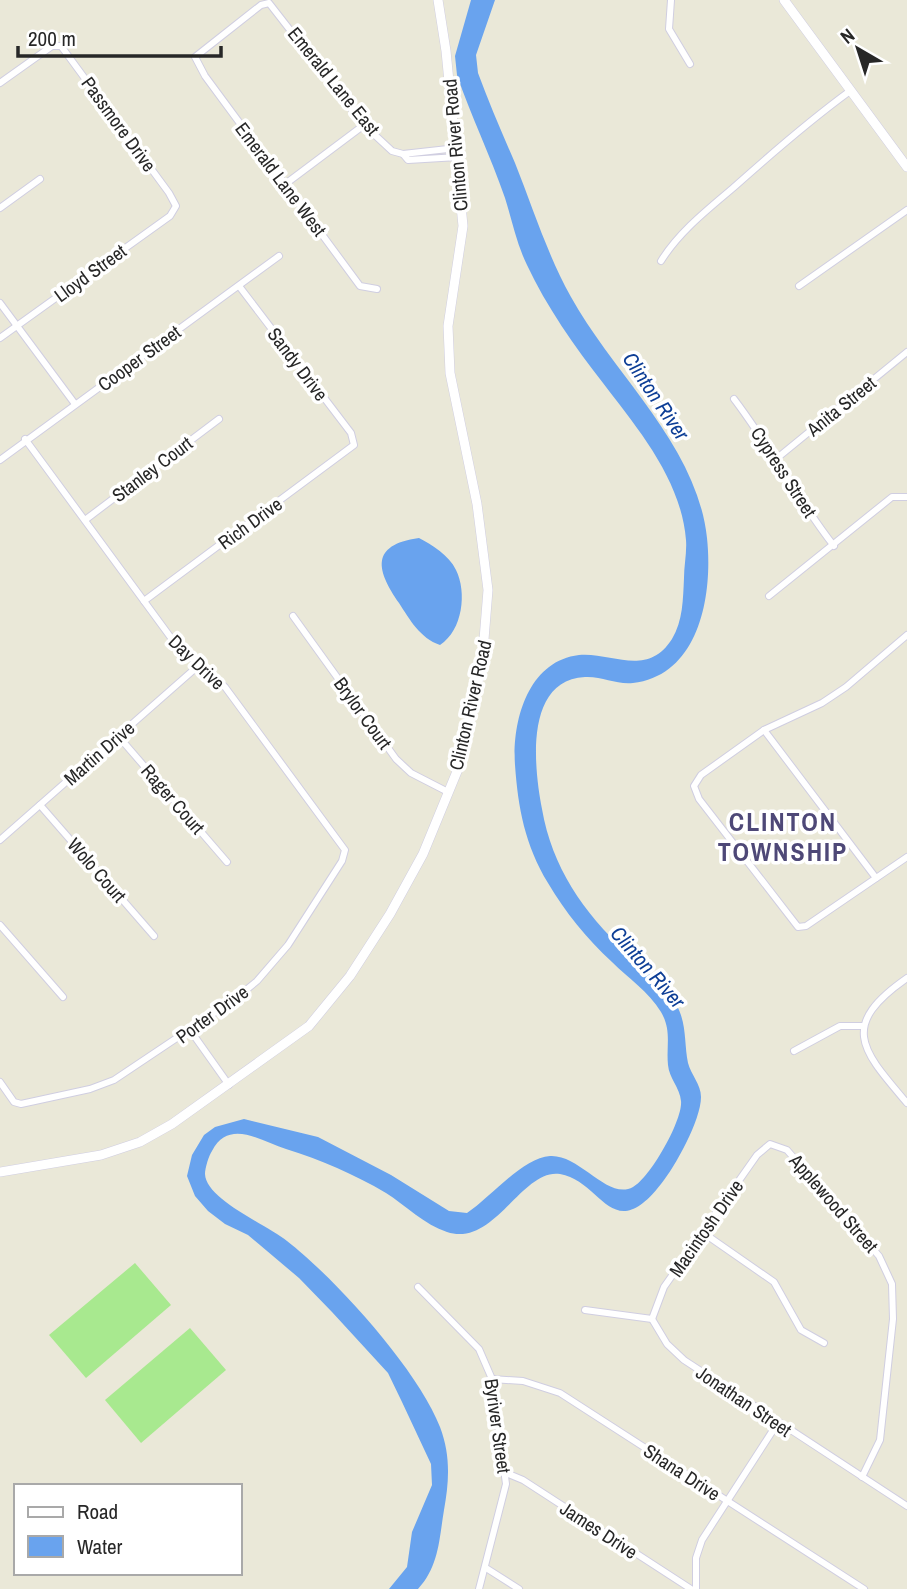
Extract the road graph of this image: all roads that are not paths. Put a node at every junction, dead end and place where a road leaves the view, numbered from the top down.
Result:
1 (438, 0) edge
2 (671, 0) edge
3 (784, 0) edge
4 (269, 3) joint
5 (690, 64) dead end
6 (0, 83) edge
7 (850, 91) junction
8 (364, 125) junction
9 (457, 153) junction
10 (907, 167) edge
11 (40, 179) dead end
12 (284, 185) junction
13 (176, 206) joint
14 (0, 208) edge
15 (907, 210) edge
16 (279, 256) dead end
17 (660, 261) dead end
18 (239, 286) junction
19 (799, 286) dead end
20 (377, 289) dead end
21 (0, 303) edge
22 (18, 325) junction
23 (0, 338) edge
24 (907, 352) edge
25 (734, 399) dead end
26 (75, 404) junction
27 (219, 419) dead end
28 (25, 439) junction
29 (355, 445) joint
30 (0, 460) edge
31 (776, 460) junction
32 (907, 497) edge
33 (85, 520) junction
34 (834, 546) junction
35 (769, 596) dead end
36 (144, 601) junction
37 (293, 616) dead end
38 (907, 635) edge
39 (198, 666) junction
40 (764, 730) junction
41 (119, 737) junction
42 (448, 792) junction
43 (40, 805) junction
44 (0, 839) edge
45 (345, 850) joint
46 (907, 857) edge
47 (227, 862) dead end
48 (876, 878) junction
49 (0, 925) edge
50 (154, 936) dead end
51 (907, 978) edge
52 (63, 997) dead end
53 (864, 1026) junction
54 (190, 1030) junction
55 (794, 1051) dead end
56 (0, 1082) edge
57 (229, 1085) junction
58 (907, 1103) edge
59 (770, 1144) joint
60 (0, 1172) edge
61 (702, 1232) junction
62 (418, 1287) dead end
63 (585, 1310) dead end
64 (652, 1319) junction
65 (824, 1343) dead end
66 (492, 1379) junction
67 (777, 1423) junction
68 (506, 1474) junction
69 (862, 1477) junction
70 (727, 1501) junction
71 (907, 1506) edge
72 (486, 1568) junction
73 (480, 1589) edge
74 (519, 1589) edge
75 (693, 1589) edge
76 (864, 1589) edge

1 - 9 street, Clinton River Road
2 - 5 street
3 - 7 street
4 - 8 street, Emerald Lane East
4 - 12 street, Emerald Lane West
6 - 13 street, Passmore Drive
7 - 10 street
7 - 17 street
8 - 9 street, Emerald Lane East
8 - 12 street
9 - 42 street, Clinton River Road
11 - 14 street
12 - 20 street, Emerald Lane West
13 - 22 street, Lloyd Street
15 - 19 street
16 - 18 street, Cooper Street
18 - 26 street, Cooper Street
18 - 29 street, Sandy Drive
21 - 22 street
22 - 23 street, Lloyd Street
22 - 26 street
24 - 31 street, Anita Street
25 - 31 street, Cypress Street
26 - 28 street, Cooper Street
27 - 33 street, Stanley Court
28 - 30 street, Cooper Street
28 - 33 street, Day Drive
29 - 36 street, Rich Drive
31 - 34 street, Cypress Street
32 - 34 street
33 - 36 street, Day Drive
34 - 35 street
36 - 39 street, Day Drive
37 - 42 street, Brylor Court
38 - 40 street
39 - 41 street, Martin Drive
39 - 45 street, Day Drive
40 - 48 street
40 - 48 street
41 - 43 street, Martin Drive
41 - 47 street, Rager Court
42 - 57 street, Clinton River Road
43 - 44 street, Martin Drive
43 - 50 street, Wolo Court
45 - 54 street, Porter Drive
46 - 48 street
49 - 52 street
51 - 53 street
53 - 55 street
53 - 58 street
54 - 56 street, Porter Drive
54 - 57 street
57 - 60 street, Clinton River Road
59 - 61 street, Macintosh Drive
59 - 69 street, Applewood Street
61 - 64 street, Macintosh Drive
61 - 65 street
62 - 66 street, Byriver Street
63 - 64 street
64 - 67 street, Jonathan Street
66 - 68 street, Byriver Street
66 - 70 street, Shana Drive
67 - 69 street, Jonathan Street
67 - 70 street
68 - 72 street, Byriver Street
68 - 75 street, James Drive
69 - 71 street, Jonathan Street
70 - 75 street
70 - 76 street, Shana Drive
72 - 73 street, Byriver Street
72 - 74 street

